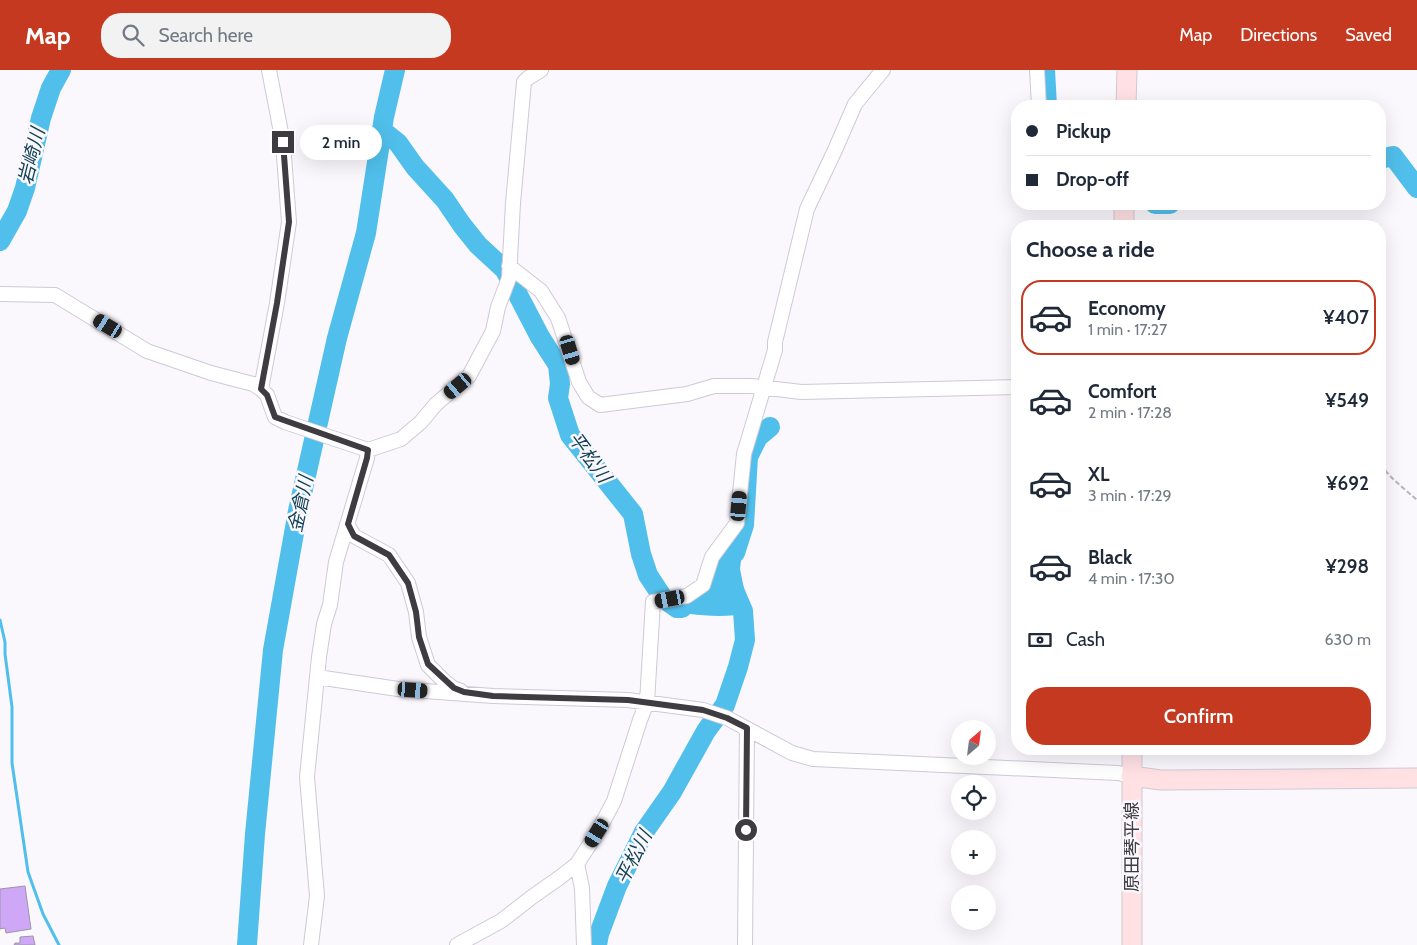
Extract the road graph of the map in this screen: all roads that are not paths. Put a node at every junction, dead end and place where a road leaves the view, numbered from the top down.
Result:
1 (269, 70) edge
2 (541, 70) edge
3 (883, 70) edge
4 (1037, 70) edge
5 (1127, 70) edge
6 (1039, 100) edge
7 (1126, 100) edge
8 (509, 266) junction
9 (0, 294) edge
10 (765, 387) junction
11 (1011, 387) edge
12 (261, 389) junction
13 (368, 450) junction
14 (348, 524) junction
15 (317, 677) junction
16 (464, 692) junction
17 (647, 702) junction
18 (747, 728) junction
19 (1132, 755) edge
20 (1131, 776) junction
21 (1417, 778) edge
22 (577, 864) junction
23 (311, 945) edge
24 (457, 945) edge
25 (584, 945) edge
26 (745, 945) edge
27 (1132, 945) edge

1 - 12 street
2 - 8 street
3 - 10 street
4 - 6 street
5 - 7 street
8 - 10 street
8 - 13 street
9 - 12 street
10 - 11 street
10 - 17 street
12 - 13 street
13 - 14 street
14 - 15 street
14 - 16 street
15 - 16 street
15 - 23 street
16 - 17 street
17 - 18 street
17 - 22 street
18 - 20 street
18 - 26 street
19 - 20 street, 原田琴平線
20 - 21 street
20 - 27 street, 原田琴平線
22 - 24 street
22 - 25 street

